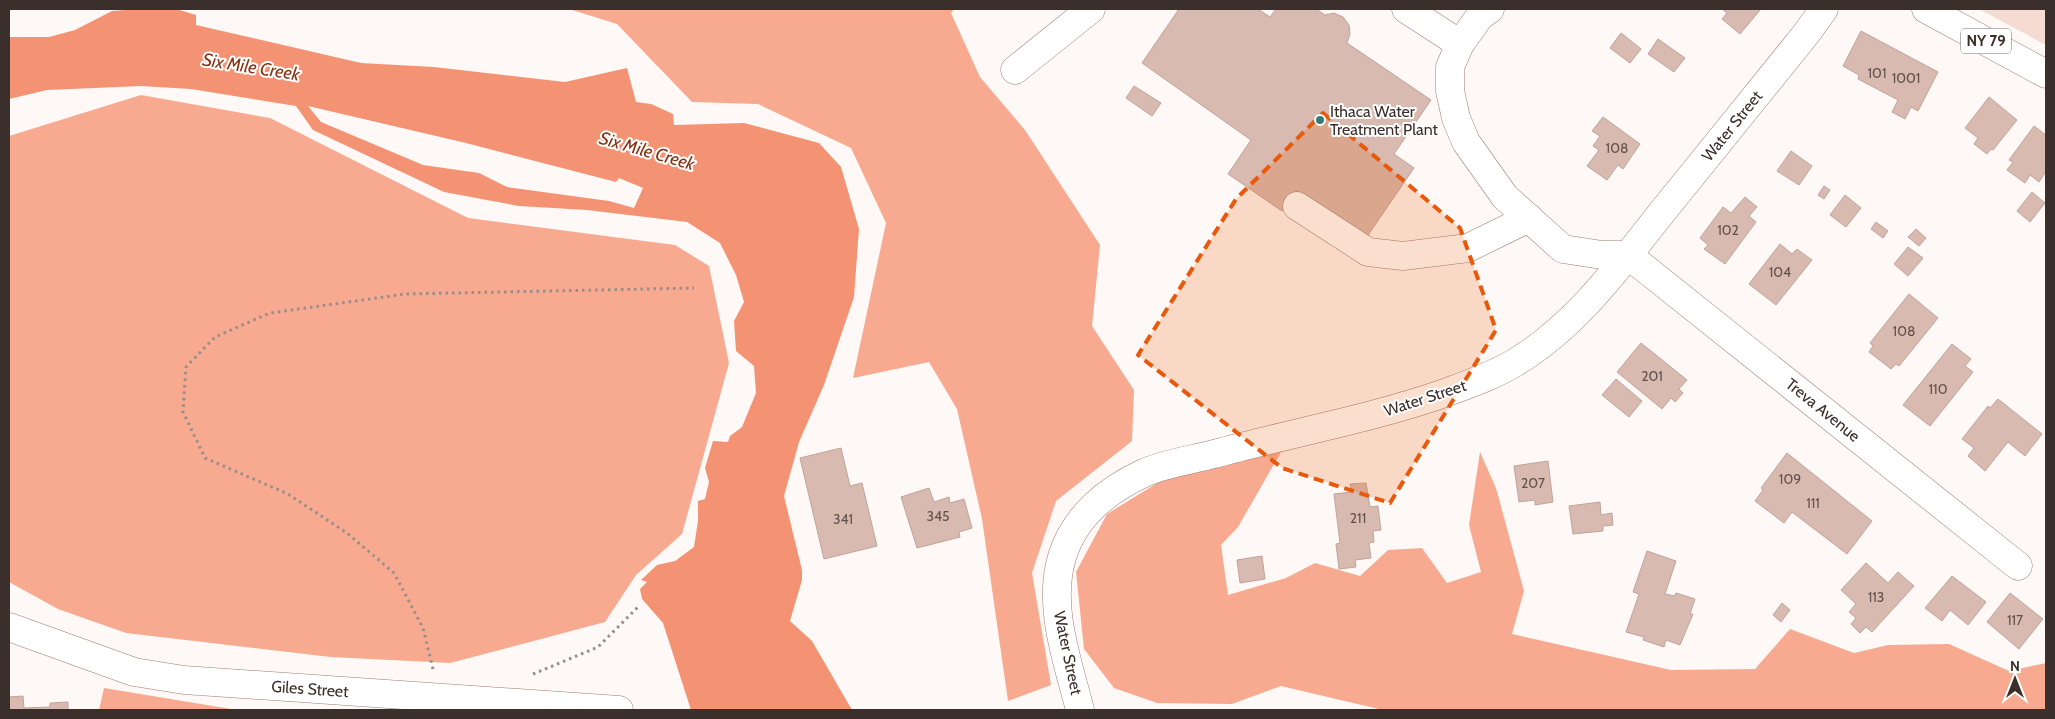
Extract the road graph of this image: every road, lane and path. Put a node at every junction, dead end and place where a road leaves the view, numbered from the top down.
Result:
1 (1091, 9) edge
2 (1406, 9) edge
3 (1490, 9) edge
4 (1824, 9) edge
5 (1926, 9) edge
6 (1460, 44) junction
7 (1015, 70) dead end
8 (2046, 74) edge
9 (1297, 206) dead end
10 (1529, 218) junction
11 (1628, 255) junction
12 (694, 288) dead end
13 (2018, 566) dead end
14 (638, 607) dead end
15 (9, 628) edge
16 (435, 674) dead end
17 (528, 676) dead end
18 (617, 710) edge
19 (1080, 710) edge

1 - 7 main road
2 - 6 main road
3 - 6 main road
4 - 11 main road, Water Street
5 - 8 main road, NY 79
6 - 10 main road
9 - 10 main road
10 - 11 main road
11 - 13 main road, Treva Avenue
11 - 19 main road, Water Street
12 - 16 path
14 - 17 path
15 - 18 main road, Giles Street

